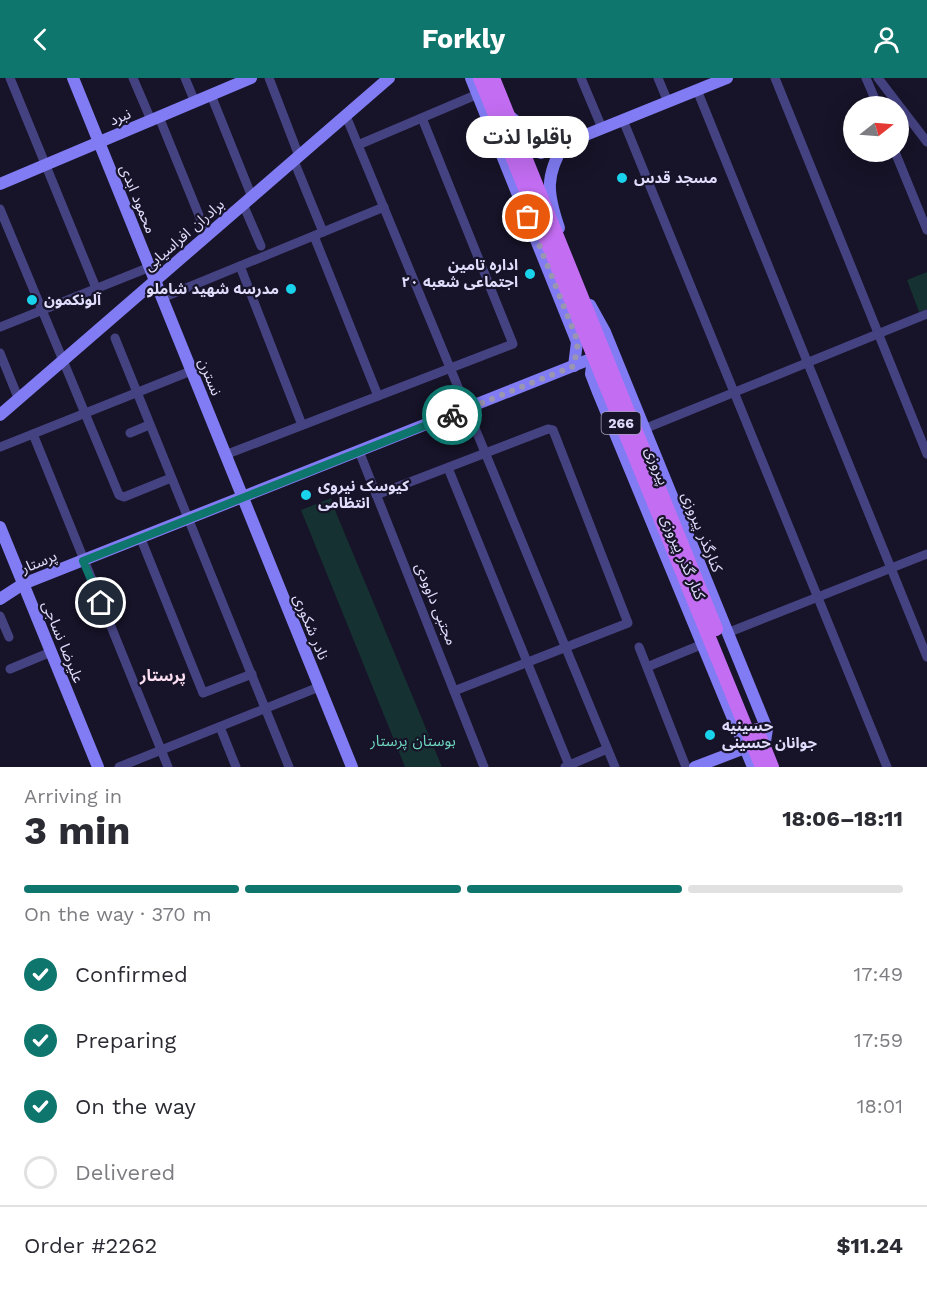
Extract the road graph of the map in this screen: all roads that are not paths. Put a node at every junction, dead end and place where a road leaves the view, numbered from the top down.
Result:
1 (10, 78) edge
2 (73, 78) edge
3 (133, 78) edge
4 (185, 78) edge
5 (249, 78) edge
6 (269, 78) edge
7 (389, 78) edge
8 (471, 78) edge
9 (480, 78) edge
10 (493, 78) edge
11 (581, 78) edge
12 (658, 78) edge
13 (727, 78) edge
14 (775, 78) edge
15 (866, 78) edge
16 (878, 78) edge
17 (697, 90) junction
18 (478, 94) junction
19 (211, 95) junction
20 (874, 96) edge
21 (195, 102) junction
22 (668, 102) junction
23 (508, 115) junction
24 (346, 116) junction
25 (155, 118) junction
26 (422, 118) junction
27 (623, 120) junction
28 (602, 128) junction
29 (99, 142) junction
30 (927, 142) edge
31 (564, 144) junction
32 (358, 145) junction
33 (541, 153) dead end
34 (296, 158) junction
35 (900, 162) edge
36 (45, 165) junction
37 (510, 166) junction
38 (0, 184) edge
39 (247, 200) junction
40 (384, 207) junction
41 (0, 209) edge
42 (927, 230) edge
43 (323, 232) junction
44 (207, 235) junction
45 (314, 236) junction
46 (261, 246) dead end
47 (240, 266) junction
48 (150, 267) junction
49 (570, 267) junction
50 (155, 280) junction
51 (96, 288) junction
52 (162, 298) junction
53 (582, 298) junction
54 (42, 310) junction
55 (927, 314) edge
56 (0, 327) edge
57 (879, 335) junction
58 (115, 338) dead end
59 (0, 353) edge
60 (599, 356) junction
61 (63, 362) junction
62 (808, 364) junction
63 (574, 366) junction
64 (450, 369) junction
65 (191, 371) junction
66 (136, 393) junction
67 (734, 393) junction
68 (378, 396) junction
69 (19, 400) junction
70 (467, 409) junction
71 (84, 414) junction
72 (0, 415) edge
73 (149, 425) junction
74 (302, 425) junction
75 (644, 429) junction
76 (130, 433) dead end
77 (33, 434) junction
78 (0, 447) edge
79 (359, 451) junction
80 (927, 454) edge
81 (225, 455) junction
82 (486, 455) junction
83 (448, 468) junction
84 (171, 478) junction
85 (655, 479) junction
86 (376, 495) junction
87 (243, 497) junction
88 (675, 506) junction
89 (188, 519) junction
90 (0, 527) edge
91 (141, 538) junction
92 (927, 554) edge
93 (83, 561) junction
94 (891, 568) junction
95 (23, 584) junction
96 (817, 597) junction
97 (0, 599) edge
98 (0, 616) edge
99 (727, 633) junction
100 (9, 638) dead end
101 (706, 639) junction
102 (567, 647) junction
103 (639, 647) dead end
104 (51, 652) junction
105 (927, 657) edge
106 (528, 662) junction
107 (646, 667) junction
108 (10, 669) dead end
109 (252, 674) junction
110 (319, 687) junction
111 (454, 691) junction
112 (265, 708) junction
113 (220, 727) junction
114 (746, 748) junction
115 (764, 748) junction
116 (607, 749) junction
117 (161, 750) junction
118 (567, 766) edge
119 (98, 767) edge
120 (119, 767) edge
121 (168, 767) edge
122 (236, 767) edge
123 (289, 767) edge
124 (352, 767) edge
125 (484, 767) edge
126 (615, 767) edge
127 (686, 767) edge
128 (695, 767) edge
129 (753, 767) edge
130 (762, 767) edge
131 (772, 767) edge
132 (887, 767) edge

1 - 36 street
2 - 29 street, محمود ابدی
3 - 25 street
4 - 21 street
5 - 19 street, نبرد
6 - 34 street
7 - 24 street, برادران افراسیابی
8 - 18 street
9 - 37 main road, پیروزی / 266
10 - 23 main road, پیروزی / 266
11 - 28 street
12 - 22 street
13 - 17 street
14 - 57 street
15 - 20 street
16 - 30 street
17 - 22 street
17 - 62 street
18 - 26 street
18 - 37 street
19 - 21 street, نبرد
19 - 39 street
21 - 25 street, نبرد
22 - 27 street
23 - 31 street
23 - 49 main road, پیروزی / 266
24 - 32 street
24 - 34 street, برادران افراسیابی
25 - 29 street, نبرد
25 - 44 street
26 - 32 street
26 - 64 street
27 - 28 street
27 - 67 street
28 - 31 street
29 - 36 street, نبرد
29 - 48 street, محمود ابدی
31 - 33 street
31 - 49 street
32 - 40 street
34 - 39 street, برادران افراسیابی
34 - 43 street
35 - 42 street
36 - 38 street, نبرد
36 - 51 street
37 - 60 main road, پیروزی / 266
37 - 63 street
39 - 44 street, برادران افراسیابی
39 - 46 street
40 - 43 street
40 - 64 street
41 - 54 street
43 - 45 street
44 - 50 street, برادران افراسیابی
45 - 47 street
45 - 68 street
47 - 52 street
47 - 74 street
48 - 50 street, نسترن
48 - 51 street
49 - 53 main road, پیروزی / 266
50 - 52 street, نسترن
50 - 61 street, برادران افراسیابی
51 - 54 street
52 - 65 street, نسترن
53 - 60 main road, پیروزی / 266
53 - 75 street, کنارگذر پیروزی
54 - 56 street
54 - 61 street
55 - 57 street
57 - 62 street
57 - 80 street
58 - 66 street
59 - 69 street
60 - 63 street, پرستار
60 - 85 main road, پیروزی / 266
60 - 101 main road, پیروزی / 266
61 - 69 street, برادران افراسیابی
61 - 71 street
62 - 67 street
62 - 94 street
63 - 70 street, پرستار
64 - 68 street
64 - 70 street
65 - 66 street
65 - 81 street, نسترن
66 - 71 street
66 - 73 street
67 - 75 street
67 - 96 street
68 - 74 street
69 - 72 street, برادران افراسیابی
70 - 79 street, پرستار
70 - 82 street
71 - 77 street
71 - 84 street
73 - 76 street
73 - 84 street
74 - 81 street
75 - 88 street, کنارگذر پیروزی
77 - 78 street
77 - 93 street
79 - 86 street, مجتبی داوودی
79 - 87 street, پرستار
81 - 87 street, نسترن
82 - 83 street
82 - 102 street
82 - 102 street
83 - 86 street
83 - 106 street
84 - 89 street
85 - 88 street
85 - 115 main road, پیروزی / 266
86 - 111 street, مجتبی داوودی
87 - 89 street, پرستار
87 - 110 street, نادر شکوری
88 - 99 street, کنارگذر پیروزی
89 - 91 street, پرستار
89 - 109 street
90 - 95 street, علیرضا نساجی
91 - 93 street, پرستار
91 - 109 street
92 - 94 street
93 - 95 street, پرستار
93 - 117 street
94 - 96 street
94 - 105 street
95 - 97 street, پرستار
95 - 104 street, علیرضا نساجی
96 - 99 street
96 - 132 street
98 - 100 street
99 - 115 street, کنارگذر پیروزی
101 - 107 street
101 - 114 street
101 - 130 main road, پیروزی / 266
102 - 106 street
102 - 116 street
103 - 107 street
104 - 108 street
104 - 119 street, علیرضا نساجی
106 - 111 street
106 - 118 street
107 - 127 street
109 - 112 street
110 - 112 street
110 - 124 street, نادر شکوری
111 - 125 street, مجتبی داوودی
112 - 113 street
112 - 123 street
113 - 117 street
113 - 122 street
114 - 128 street
114 - 129 street
115 - 131 main road, پیروزی / 266
116 - 118 street
116 - 126 street
117 - 120 street
117 - 121 street

